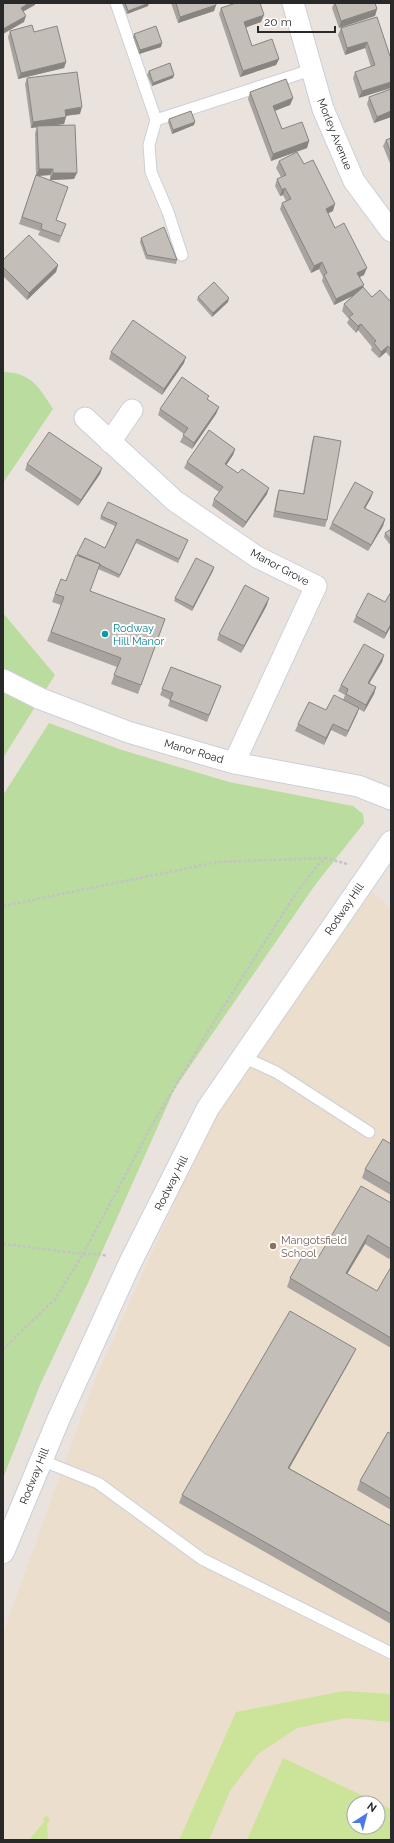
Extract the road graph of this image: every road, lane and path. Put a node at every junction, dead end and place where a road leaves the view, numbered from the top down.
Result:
1 (116, 3) edge
2 (293, 3) edge
3 (311, 70) junction
4 (156, 120) junction
5 (391, 231) edge
6 (182, 255) dead end
7 (132, 410) dead end
8 (85, 418) dead end
9 (110, 442) junction
10 (3, 680) edge
11 (234, 763) junction
12 (391, 799) edge
13 (391, 842) edge
14 (326, 858) junction
15 (371, 870) junction
16 (3, 906) edge
17 (243, 1057) junction
18 (369, 1132) dead end
19 (3, 1244) edge
20 (83, 1254) junction
21 (129, 1265) junction
22 (3, 1349) edge
23 (41, 1460) junction
24 (3, 1552) edge
25 (391, 1653) edge

1 - 4 lane
2 - 3 street, Morley Avenue
3 - 4 lane
3 - 5 street, Morley Avenue
4 - 6 lane
7 - 9 street
8 - 9 street, Manor Grove
9 - 11 street, Manor Grove
10 - 11 street, Manor Road
11 - 12 street, Manor Road
13 - 15 street, Rodway Hill
14 - 15 path
14 - 16 path
14 - 20 path
15 - 17 street, Rodway Hill
17 - 18 lane
17 - 21 street, Rodway Hill
19 - 20 path
20 - 21 path
20 - 22 path
21 - 23 street, Rodway Hill
23 - 24 street, Rodway Hill
23 - 25 lane

